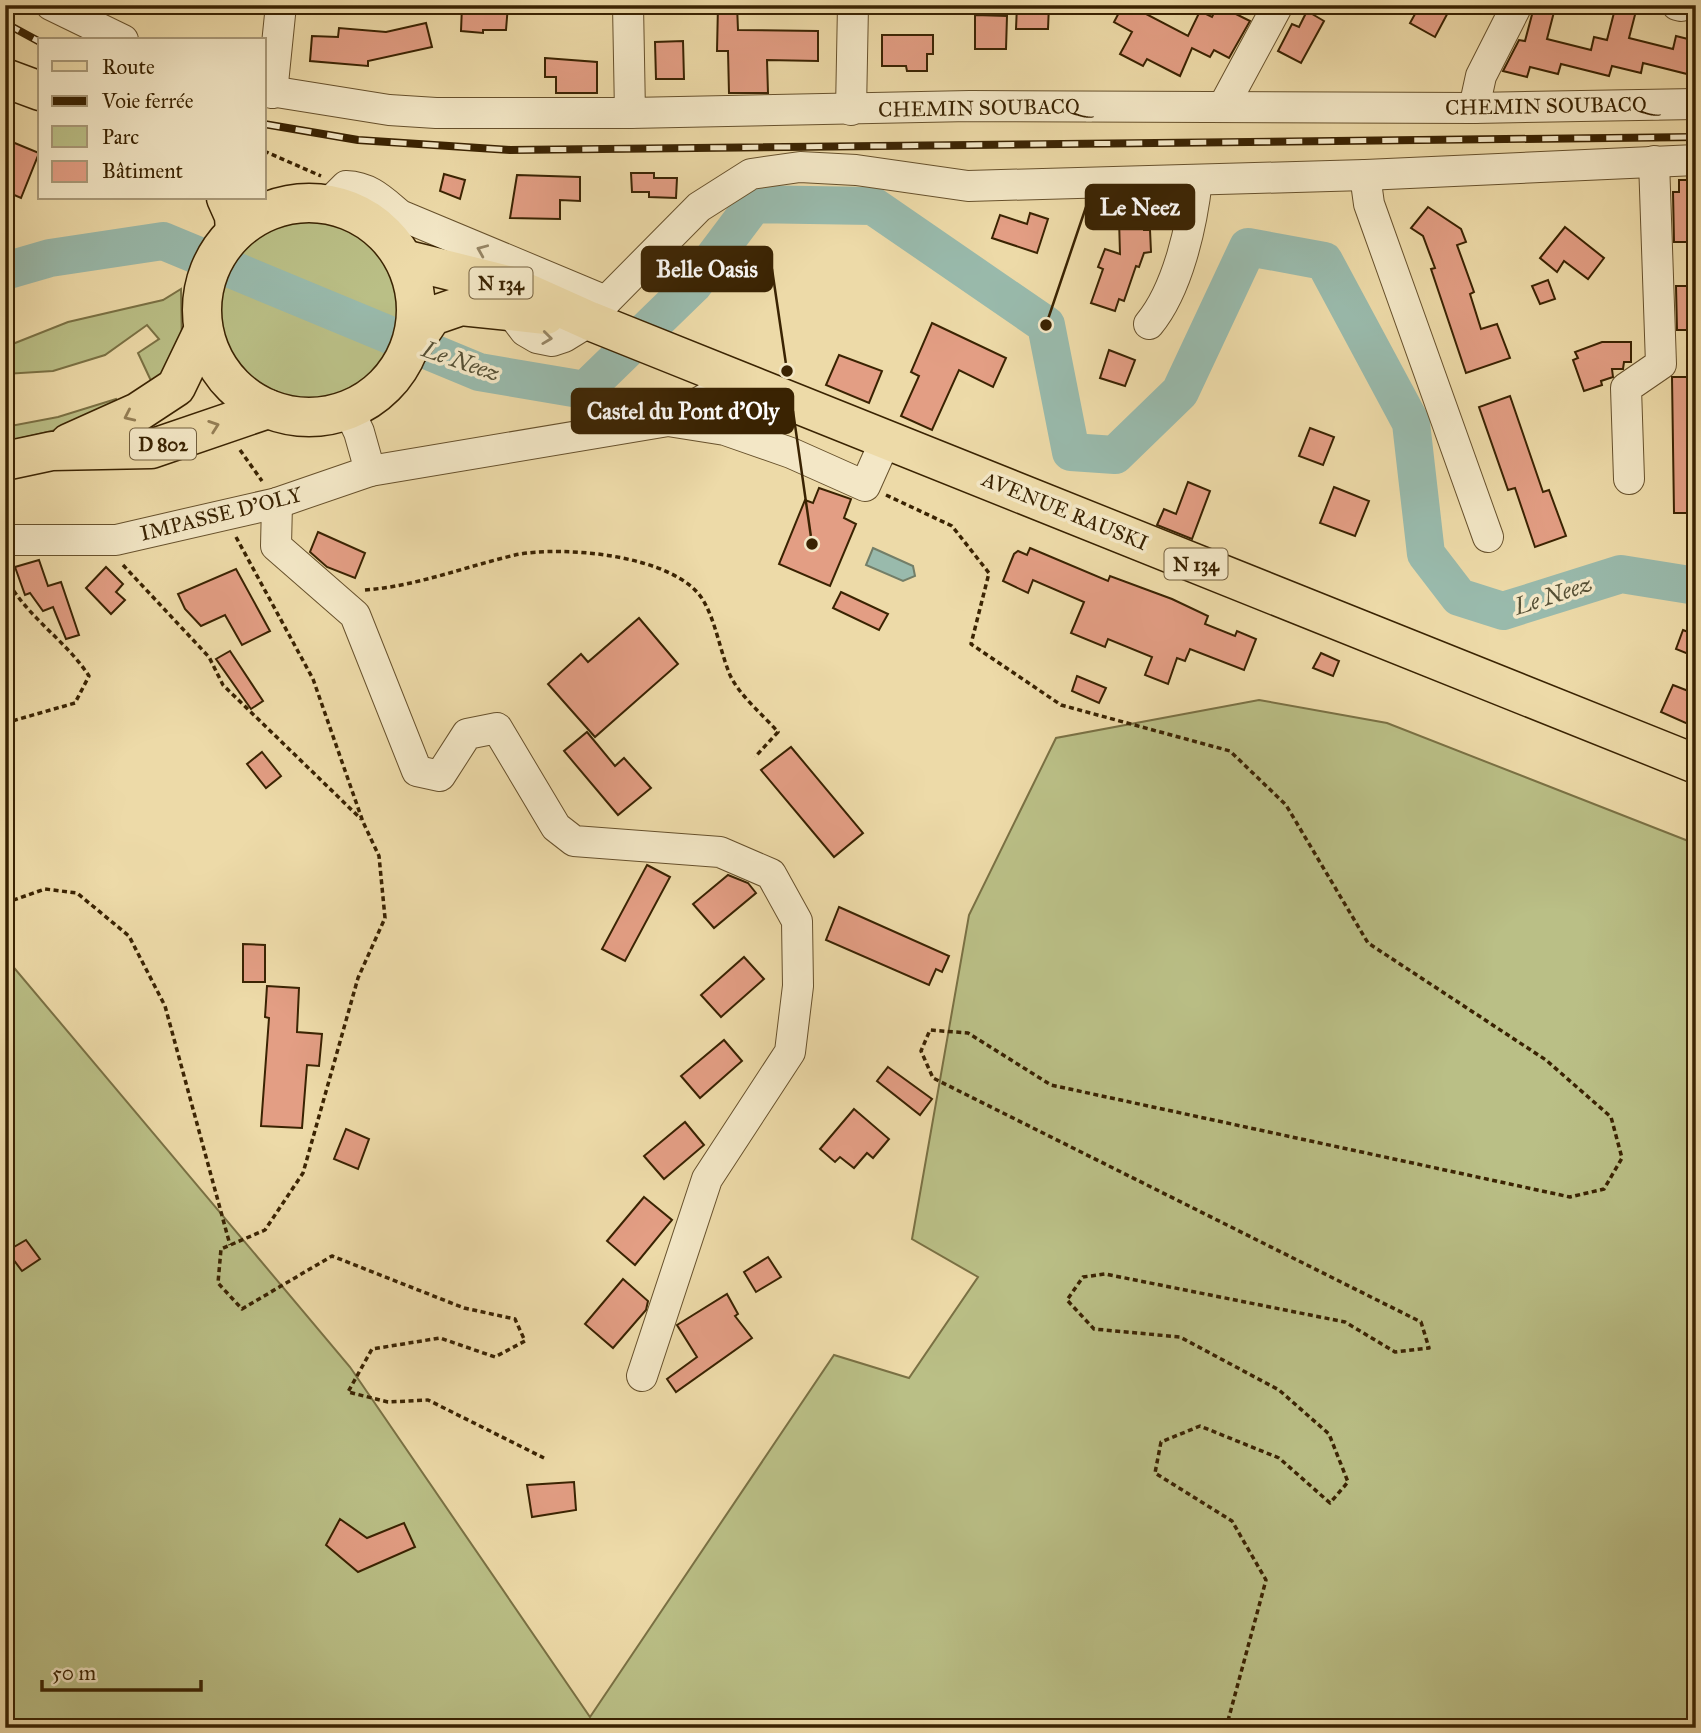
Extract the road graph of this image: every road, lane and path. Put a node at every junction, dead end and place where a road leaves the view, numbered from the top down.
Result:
1 (51, 5) edge
2 (281, 5) edge
3 (628, 5) edge
4 (853, 5) edge
5 (1278, 5) edge
6 (1517, 5) edge
7 (86, 14) edge
8 (120, 38) edge
9 (5, 78) edge
10 (38, 90) edge
11 (268, 92) edge
12 (1696, 104) edge
13 (1223, 107) junction
14 (1474, 108) junction
15 (851, 110) junction
16 (630, 113) junction
17 (266, 153) edge
18 (1696, 160) edge
19 (1654, 161) junction
20 (1364, 175) junction
21 (1197, 180) junction
22 (307, 195) edge
23 (231, 215) edge
24 (410, 270) junction
25 (203, 316) junction
26 (603, 317) junction
27 (1149, 324) dead end
28 (408, 352) junction
29 (738, 379) junction
30 (268, 409) junction
31 (349, 411) junction
32 (668, 421) junction
33 (221, 423) junction
34 (886, 439) junction
35 (52, 451) junction
36 (5, 461) edge
37 (370, 471) junction
38 (1629, 479) dead end
39 (865, 485) junction
40 (277, 503) junction
41 (225, 517) junction
42 (1488, 537) dead end
43 (5, 540) edge
44 (116, 540) junction
45 (5, 576) edge
46 (361, 590) dead end
47 (5, 723) edge
48 (755, 757) dead end
49 (1696, 764) edge
50 (363, 822) junction
51 (5, 903) edge
52 (5, 1205) edge
53 (13, 1217) dead end
54 (230, 1245) junction
55 (642, 1376) dead end
56 (544, 1458) dead end
57 (1226, 1728) edge

1 - 7 street
2 - 11 street
3 - 16 street
4 - 15 street
5 - 13 street
6 - 14 street
7 - 8 street
9 - 10 main road
11 - 16 street, CHEMIN SOUBACQ
12 - 14 street, CHEMIN SOUBACQ
13 - 14 street, CHEMIN SOUBACQ
13 - 15 street, CHEMIN SOUBACQ
15 - 16 street, CHEMIN SOUBACQ
17 - 22 path
18 - 19 street
19 - 20 street
19 - 38 street
20 - 21 street
20 - 42 street
21 - 26 street
21 - 27 street
22 - 23 main road
22 - 24 main road
26 -> 22 street
23 - 25 main road
24 - 26 main road, AVENUE RAUSKI / N 134
24 - 28 main road
25 - 30 main road
25 -> 35 main road, D 802
28 -> 26 main road, AVENUE RAUSKI / N 134
26 - 29 main road, AVENUE RAUSKI / N 134
28 - 31 main road
29 - 32 street
29 - 34 main road, AVENUE RAUSKI / N 134
30 - 31 main road
30 - 33 main road, D 802
31 - 37 street
32 - 37 street, IMPASSE D'OLY
32 - 39 street
35 -> 33 main road, D 802
33 - 40 path
34 - 39 street
34 - 49 main road, AVENUE RAUSKI / N 134
35 - 36 main road, D 802
37 - 40 street, IMPASSE D'OLY
39 - 57 path
40 - 41 street, IMPASSE D'OLY
40 - 55 street
41 - 44 street, IMPASSE D'OLY
41 - 50 path
43 - 44 street, IMPASSE D'OLY
44 - 50 path
45 - 47 path
46 - 48 path
50 - 54 path
51 - 54 path
52 - 53 path
54 - 56 path

